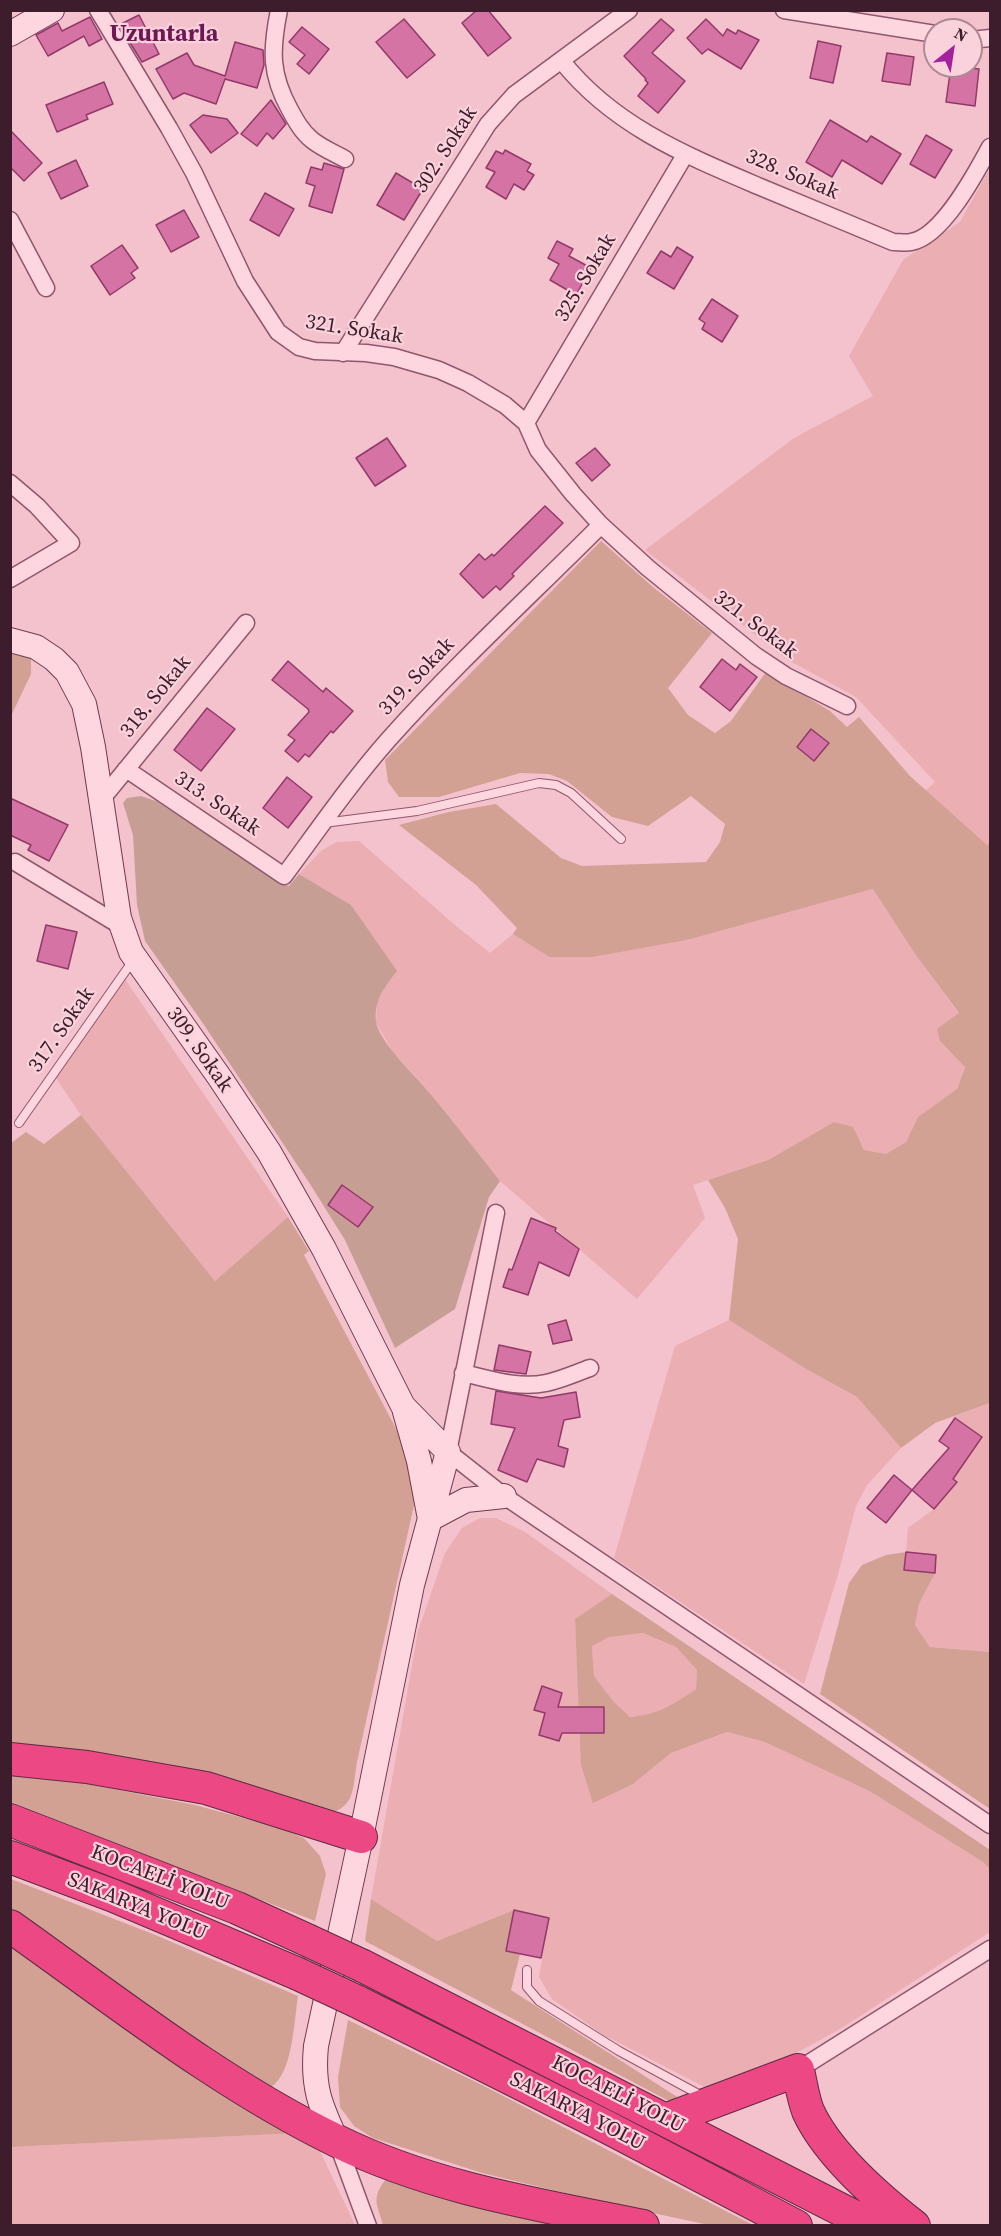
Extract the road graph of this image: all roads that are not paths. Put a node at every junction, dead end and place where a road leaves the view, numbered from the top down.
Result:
1 (98, 10) edge
2 (279, 10) edge
3 (629, 10) edge
4 (784, 10) edge
5 (49, 11) edge
6 (923, 32) edge
7 (10, 34) edge
8 (561, 60) junction
9 (990, 147) edge
10 (685, 155) junction
11 (345, 159) dead end
12 (10, 220) edge
13 (46, 288) dead end
14 (343, 353) junction
15 (526, 423) junction
16 (10, 483) edge
17 (601, 525) junction
18 (10, 579) edge
19 (246, 623) dead end
20 (10, 640) edge
21 (847, 706) dead end
22 (126, 770) junction
23 (101, 800) junction
24 (323, 823) junction
25 (621, 839) dead end
26 (15, 862) dead end
27 (284, 876) joint
28 (121, 926) junction
29 (135, 957) junction
30 (19, 1123) dead end
31 (496, 1213) dead end
32 (590, 1368) dead end
33 (464, 1372) junction
34 (403, 1406) junction
35 (448, 1452) junction
36 (504, 1496) junction
37 (430, 1519) junction
38 (10, 1759) edge
39 (10, 1820) edge
40 (990, 1825) edge
41 (361, 1837) junction
42 (10, 1857) edge
43 (10, 1926) edge
44 (990, 1949) edge
45 (528, 1970) dead end
46 (798, 2070) junction
47 (712, 2102) junction
48 (665, 2120) junction
49 (337, 2142) junction
50 (368, 2226) edge
51 (643, 2226) edge
52 (796, 2226) edge
53 (873, 2226) edge
54 (914, 2226) edge

1 - 14 street, 321. Sokak
2 - 11 street
3 - 8 street, 302. Sokak
4 - 6 street
5 - 7 street
8 - 10 street, 328. Sokak
8 - 14 street, 302. Sokak
9 - 10 street, 328. Sokak
10 - 15 street, 325. Sokak
12 - 13 street
14 - 15 street, 321. Sokak
15 - 17 street, 321. Sokak
16 - 18 street
17 - 21 street, 321. Sokak
17 - 24 street, 319. Sokak
19 - 22 street, 318. Sokak
20 - 23 street, 309. Sokak
22 - 23 street, 318. Sokak
22 - 27 street, 313. Sokak
23 - 28 street, 309. Sokak
24 - 25 lane
24 - 27 street, 319. Sokak
26 - 28 street
28 - 29 street, 309. Sokak
29 - 30 lane, 317. Sokak
29 - 34 street, 309. Sokak
31 - 33 street
32 - 33 street
33 - 35 street
34 - 35 street, 309. Sokak
34 - 37 street
35 - 36 street
35 - 37 street
36 - 37 street
36 - 40 street
37 - 41 street
38 - 41 highway
39 - 48 highway, KOCAELİ YOLU, bridge
41 - 49 street
42 - 52 highway, SAKARYA YOLU, bridge
43 - 49 highway
44 - 46 street
45 - 47 lane
46 - 47 highway
46 - 54 highway
47 - 48 highway
48 - 53 highway, KOCAELİ YOLU
49 - 50 street
49 - 51 highway

